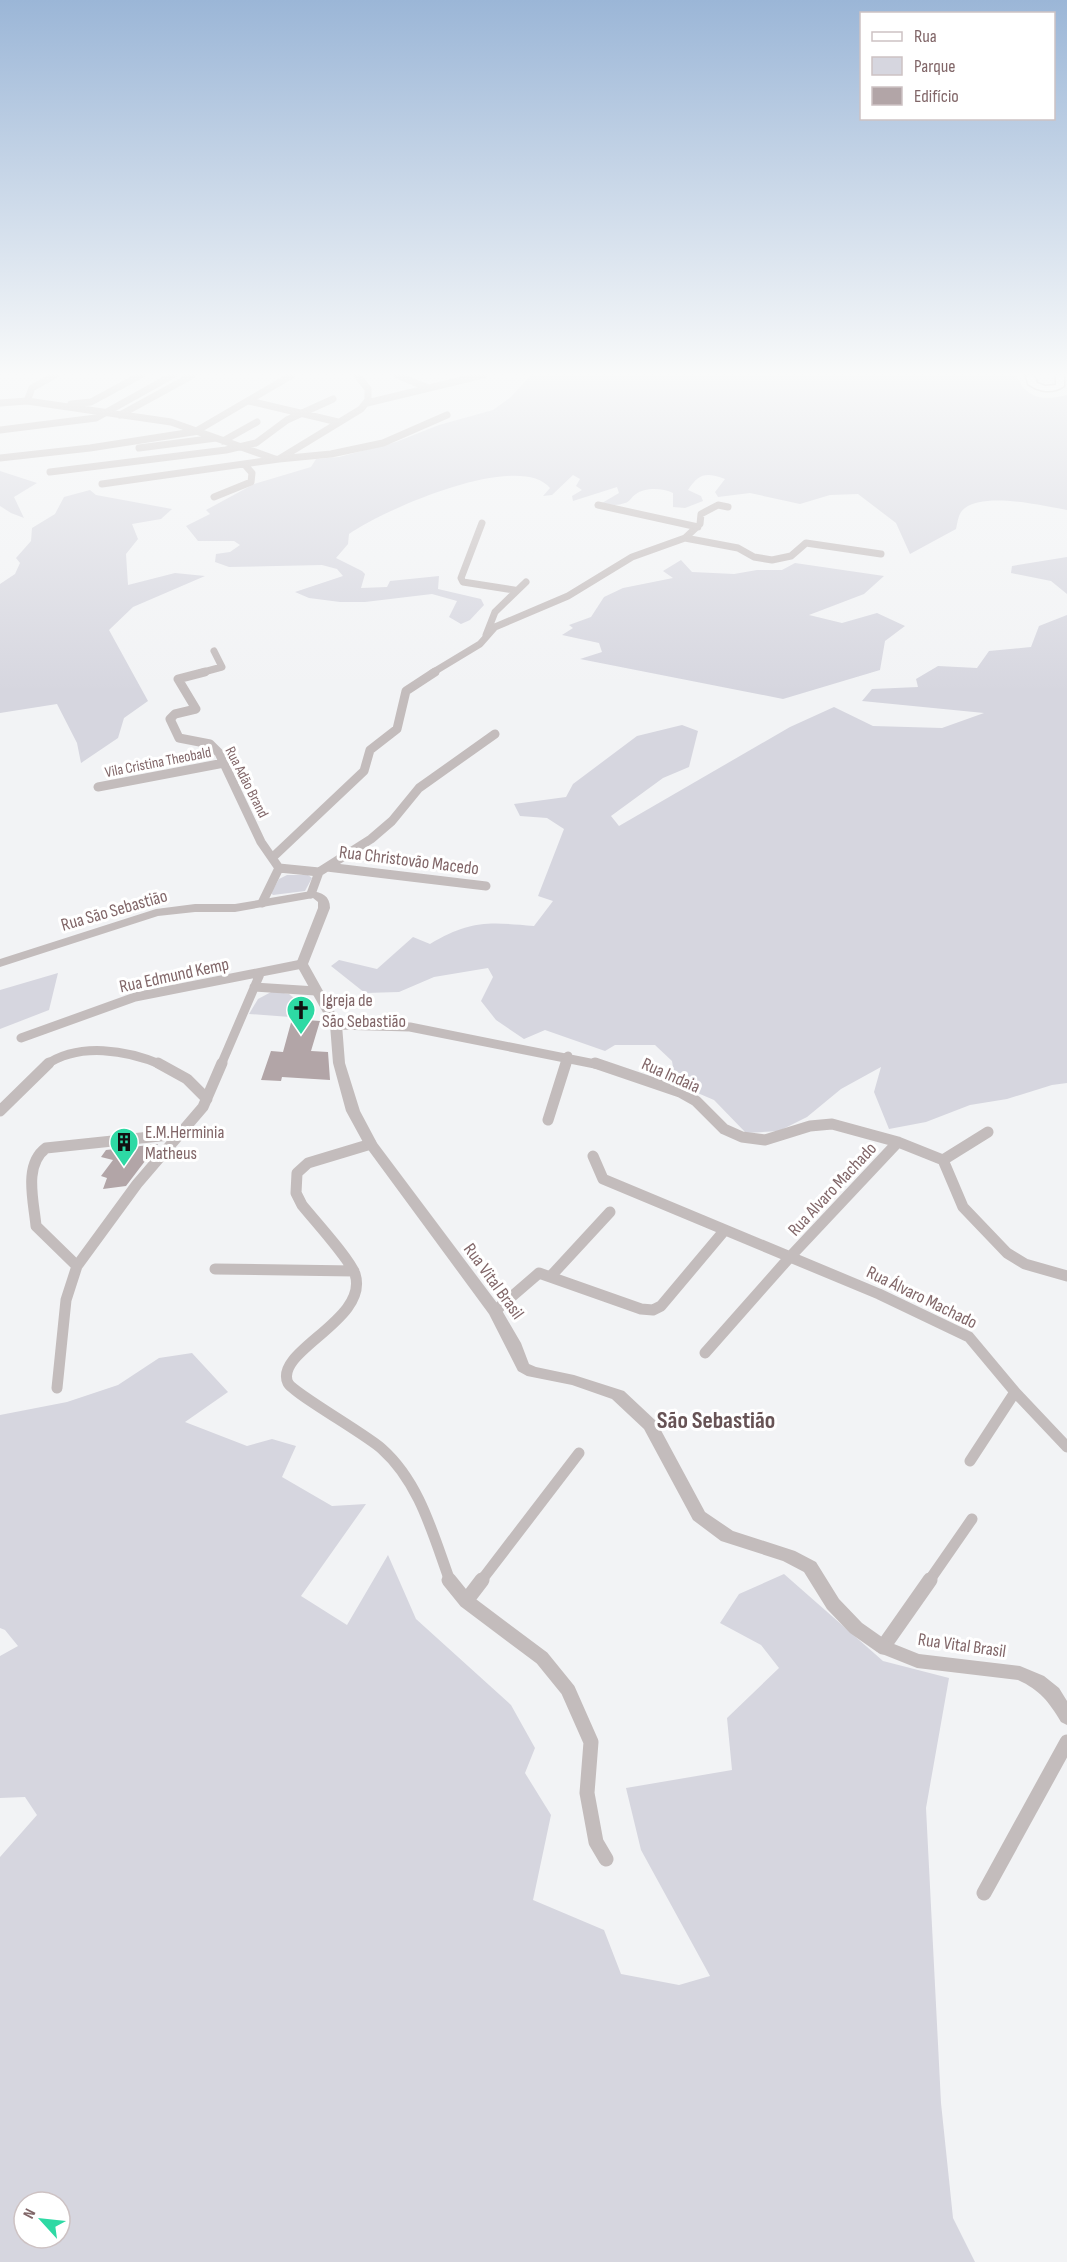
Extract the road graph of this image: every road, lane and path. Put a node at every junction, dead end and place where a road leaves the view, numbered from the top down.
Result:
1 (128, 481) edge
2 (251, 481) edge
3 (102, 484) dead end
4 (214, 497) dead end
5 (598, 504) dead end
6 (728, 507) dead end
7 (483, 523) dead end
8 (698, 527) junction
9 (685, 538) junction
10 (881, 554) dead end
11 (526, 582) dead end
12 (514, 590) junction
13 (486, 637) junction
14 (214, 651) dead end
15 (495, 734) dead end
16 (224, 763) junction
17 (98, 787) dead end
18 (348, 855) junction
19 (273, 856) junction
20 (279, 868) junction
21 (323, 870) junction
22 (475, 871) dead end
23 (486, 886) dead end
24 (311, 894) junction
25 (262, 903) junction
26 (0, 963) edge
27 (302, 964) junction
28 (260, 974) junction
29 (254, 987) junction
30 (316, 991) junction
31 (336, 1025) junction
32 (21, 1038) dead end
33 (568, 1056) junction
34 (207, 1099) junction
35 (0, 1111) edge
36 (548, 1120) dead end
37 (988, 1132) dead end
38 (179, 1134) junction
39 (898, 1142) junction
40 (371, 1144) junction
41 (593, 1156) dead end
42 (943, 1160) junction
43 (610, 1212) dead end
44 (724, 1231) junction
45 (789, 1258) junction
46 (77, 1266) junction
47 (215, 1269) dead end
48 (354, 1272) junction
49 (544, 1275) junction
50 (1067, 1276) edge
51 (495, 1311) junction
52 (705, 1353) dead end
53 (57, 1388) dead end
54 (1015, 1392) junction
55 (1067, 1447) edge
56 (579, 1453) dead end
57 (970, 1461) dead end
58 (972, 1519) dead end
59 (466, 1601) junction
60 (883, 1647) junction
61 (1067, 1717) edge
62 (1067, 1742) edge
63 (606, 1859) dead end
64 (984, 1893) dead end

1 - 3 street
2 - 4 street
5 - 8 street
6 - 8 street
7 - 12 street
8 - 9 street
9 - 10 street
9 - 13 street
11 - 12 street
12 - 13 street
13 - 19 street
14 - 16 street, Rua Adão Brand
15 - 18 street
16 - 17 street, Vila Cristina Theobald
16 - 19 street, Rua Adão Brand
18 - 21 street
18 - 22 street
19 - 20 street, Rua Adão Brand
20 - 21 street, Rua Christovão Macedo
20 - 25 street
21 - 23 street, Rua Christovão Macedo
21 - 24 street
24 - 25 street, Rua São Sebastião
24 - 27 street
25 - 26 street, Rua São Sebastião
27 - 28 street, Rua Edmund Kemp
27 - 30 street
28 - 29 street
28 - 32 street, Rua Edmund Kemp
29 - 30 street
29 - 34 street
30 - 31 street
31 - 33 street, Rua Indaia
31 - 40 street, Rua Vital Brasil
33 - 36 street
33 - 39 street, Rua Indaia
34 - 35 street
34 - 38 street
37 - 42 street
38 - 46 street
38 - 46 street
39 - 42 street, Rua Indaia
39 - 45 street, Rua Alvaro Machado
40 - 48 street
40 - 51 street, Rua Vital Brasil
41 - 44 street, Rua Álvaro Machado
42 - 50 street
43 - 49 street
44 - 45 street, Rua Álvaro Machado
44 - 49 street
45 - 52 street, Rua Alvaro Machado
45 - 54 street, Rua Álvaro Machado
46 - 53 street
47 - 48 street
48 - 59 street
49 - 51 street
51 - 60 street, Rua Vital Brasil
54 - 55 street, Rua Álvaro Machado
54 - 57 street
56 - 59 street
58 - 60 street
59 - 63 street
60 - 61 street, Rua Vital Brasil
62 - 64 street

